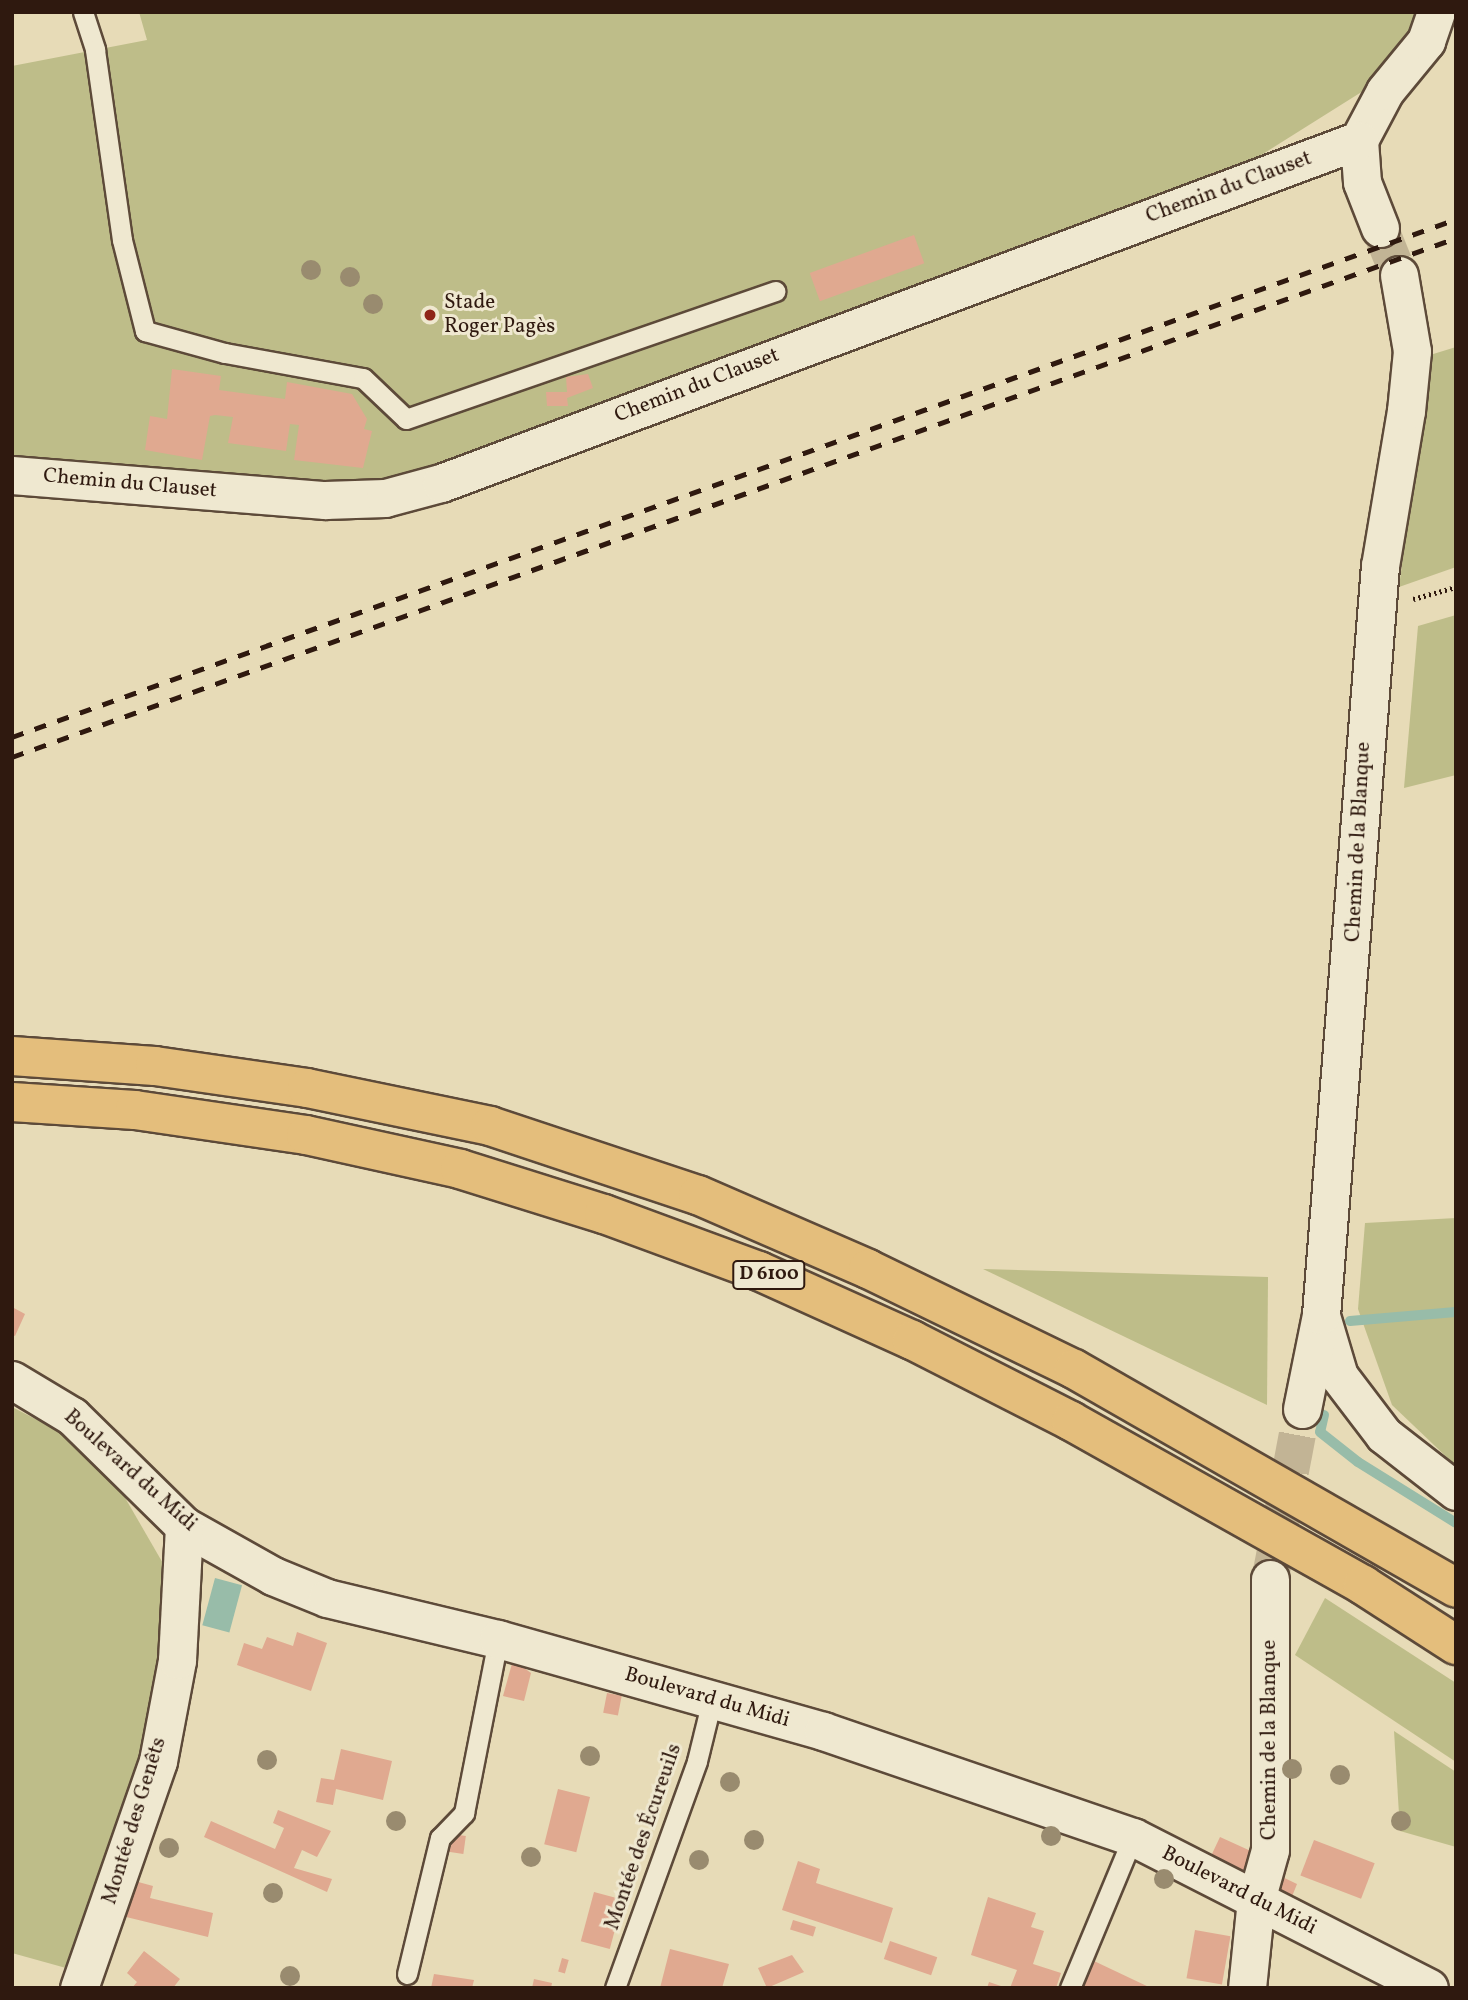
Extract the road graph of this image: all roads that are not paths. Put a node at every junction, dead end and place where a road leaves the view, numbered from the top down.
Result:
1 (83, 12) edge
2 (1436, 12) edge
3 (1359, 140) junction
4 (1380, 228) tunnel mouth
5 (1399, 275) tunnel mouth
6 (775, 291) dead end
7 (12, 475) edge
8 (12, 1056) edge
9 (12, 1102) edge
10 (1321, 1315) junction
11 (12, 1380) edge
12 (1302, 1409) tunnel mouth
13 (1456, 1490) edge
14 (184, 1525) junction
15 (1270, 1578) tunnel mouth
16 (1456, 1588) edge
17 (498, 1639) junction
18 (1456, 1644) edge
19 (712, 1700) junction
20 (1133, 1837) junction
21 (1256, 1900) junction
22 (407, 1974) dead end
23 (79, 1988) edge
24 (615, 1988) edge
25 (1070, 1988) edge
26 (1247, 1988) edge
27 (1429, 1988) edge

1 - 6 lane
2 - 3 street
3 - 4 street
3 - 7 street, Chemin du Clauset
5 - 10 street, Chemin de la Blanque
8 - 16 main road, D 6100
9 - 18 main road, D 6100
10 - 12 street, Chemin de la Blanque
10 - 13 street
11 - 14 street, Boulevard du Midi
14 - 17 street, Boulevard du Midi
14 - 23 street, Montée des Genêts
15 - 21 street, Chemin de la Blanque
17 - 19 street, Boulevard du Midi
17 - 22 lane
19 - 20 street, Boulevard du Midi
19 - 24 lane, Montée des Écureuils
20 - 21 street, Boulevard du Midi
20 - 25 lane
21 - 26 street, Chemin de la Blanque
21 - 27 street, Boulevard du Midi

